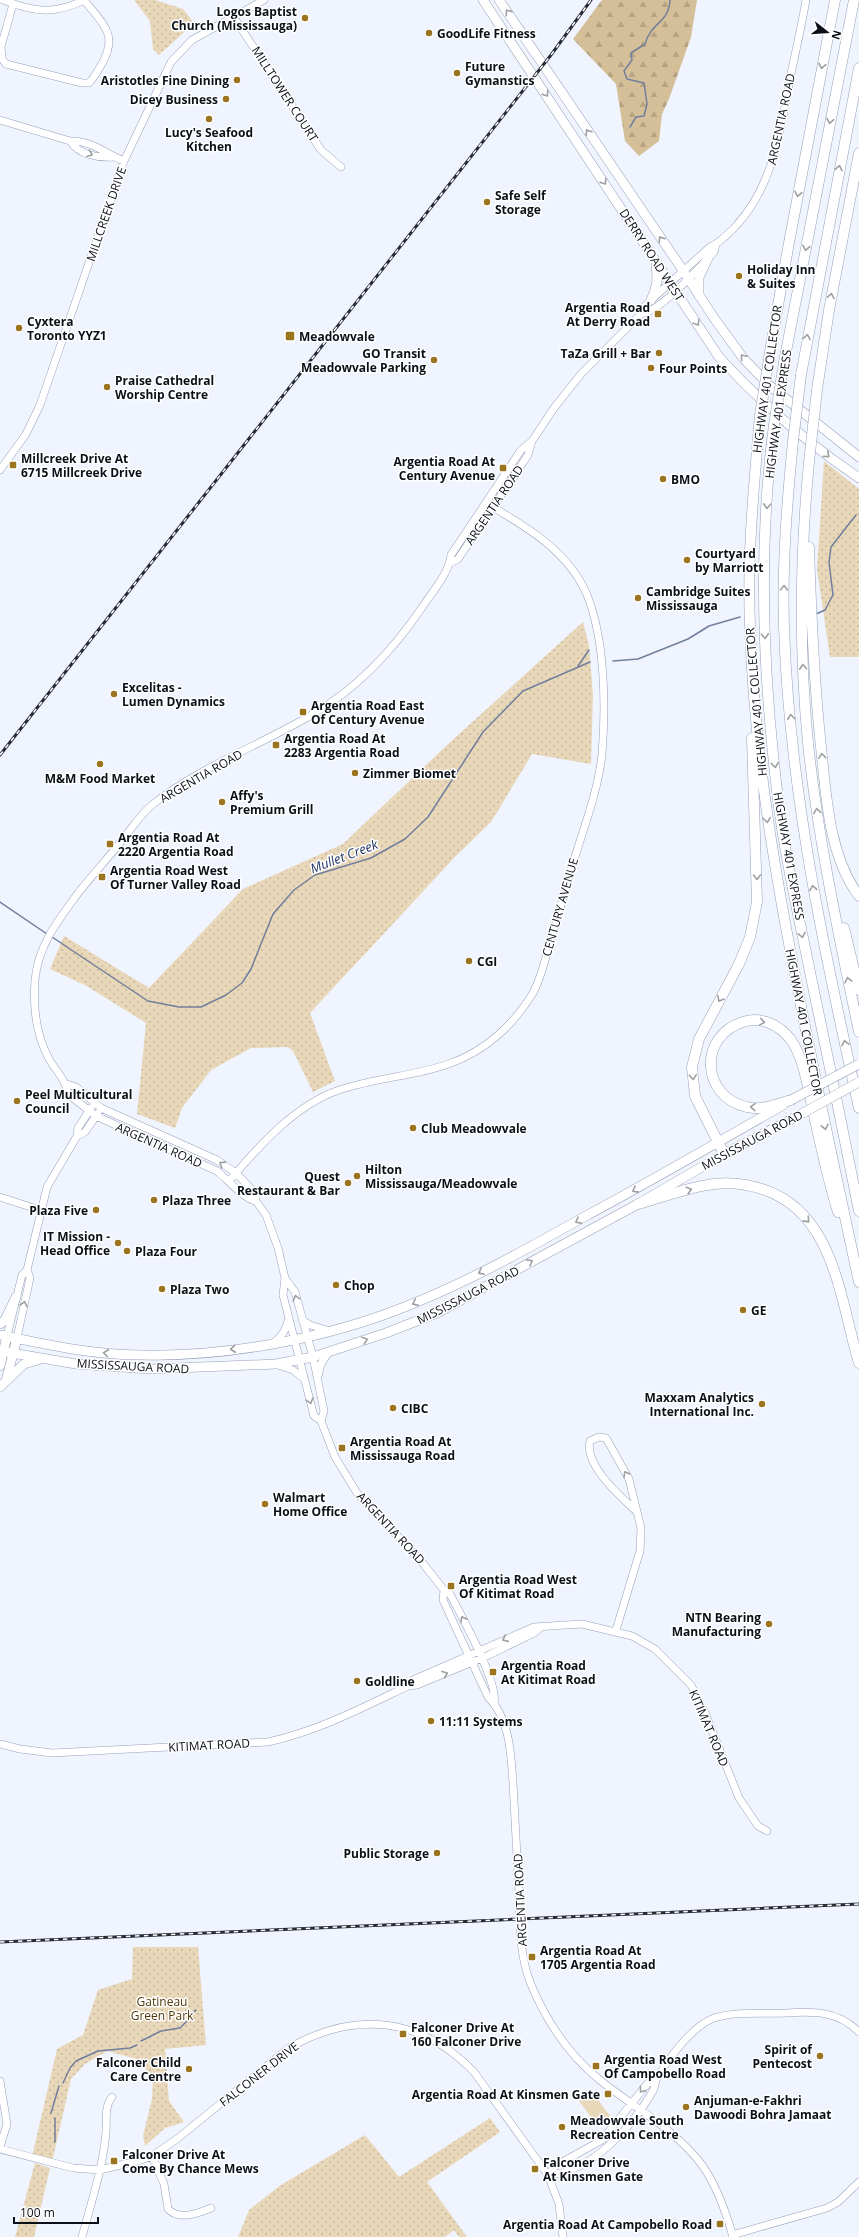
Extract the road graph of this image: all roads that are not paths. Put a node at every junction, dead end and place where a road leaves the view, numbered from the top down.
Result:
1 (3, 0) edge
2 (84, 0) edge
3 (264, 0) edge
4 (483, 0) edge
5 (499, 0) edge
6 (806, 0) edge
7 (834, 0) edge
8 (854, 0) edge
9 (13, 4) junction
10 (233, 16) junction
11 (859, 68) edge
12 (0, 120) edge
13 (859, 153) edge
14 (124, 161) junction
15 (341, 167) dead end
16 (716, 244) junction
17 (708, 258) junction
18 (655, 260) junction
19 (686, 275) junction
20 (673, 287) junction
21 (699, 297) junction
22 (652, 300) junction
23 (641, 314) junction
24 (859, 458) edge
25 (0, 470) edge
26 (859, 478) edge
27 (805, 497) junction
28 (489, 505) junction
29 (752, 670) junction
30 (820, 833) junction
31 (859, 896) edge
32 (859, 990) edge
33 (859, 1032) edge
34 (859, 1064) edge
35 (859, 1082) edge
36 (67, 1084) junction
37 (791, 1100) junction
38 (94, 1102) junction
39 (101, 1108) junction
40 (859, 1108) edge
41 (88, 1112) junction
42 (96, 1116) junction
43 (77, 1136) junction
44 (717, 1143) junction
45 (724, 1154) junction
46 (236, 1173) junction
47 (230, 1180) junction
48 (0, 1197) edge
49 (256, 1201) junction
50 (638, 1204) junction
51 (40, 1210) junction
52 (859, 1211) edge
53 (27, 1270) junction
54 (285, 1278) junction
55 (859, 1282) edge
56 (859, 1286) edge
57 (16, 1297) junction
58 (289, 1319) junction
59 (302, 1320) junction
60 (0, 1324) edge
61 (330, 1331) junction
62 (8, 1336) edge
63 (307, 1336) junction
64 (294, 1340) junction
65 (272, 1344) junction
66 (2, 1351) edge
67 (328, 1353) junction
68 (13, 1354) junction
69 (313, 1357) junction
70 (44, 1359) junction
71 (298, 1360) junction
72 (859, 1363) edge
73 (276, 1364) junction
74 (0, 1366) edge
75 (318, 1376) junction
76 (303, 1378) junction
77 (3, 1384) edge
78 (321, 1421) junction
79 (636, 1511) junction
80 (444, 1590) junction
81 (541, 1627) junction
82 (616, 1630) junction
83 (478, 1651) junction
84 (469, 1655) junction
85 (481, 1658) junction
86 (472, 1662) junction
87 (408, 1686) junction
88 (494, 1703) junction
89 (0, 1744) edge
90 (767, 1831) dead end
91 (859, 2032) edge
92 (0, 2081) edge
93 (656, 2081) junction
94 (112, 2097) dead end
95 (632, 2104) junction
96 (639, 2109) junction
97 (0, 2148) edge
98 (152, 2156) junction
99 (100, 2170) junction
100 (548, 2175) junction
101 (859, 2182) edge
102 (211, 2208) dead end
103 (732, 2236) edge
104 (82, 2237) edge
105 (563, 2237) edge

1 - 9 street
2 - 9 street
2 - 9 street
3 - 10 street, MILLCREEK DRIVE
4 -> 18 main road, DERRY ROAD WEST
19 -> 5 main road, DERRY ROAD WEST
6 - 16 street, ARGENTIA ROAD
7 -> 29 highway, HIGHWAY 401 COLLECTOR, bridge
8 -> 52 highway, HIGHWAY 401 EXPRESS, bridge
10 - 14 street, MILLCREEK DRIVE
10 - 15 street, MILLTOWER COURT
40 -> 11 highway, HIGHWAY 401 EXPRESS, bridge
12 - 14 street
27 -> 13 highway, bridge
14 - 25 street, MILLCREEK DRIVE
16 - 17 street, ARGENTIA ROAD
16 - 19 street, ARGENTIA ROAD
17 - 19 street, ARGENTIA ROAD
17 - 21 main road
18 - 20 main road, DERRY ROAD WEST
18 - 22 main road
19 - 20 street, ARGENTIA ROAD
19 - 21 main road, DERRY ROAD WEST
20 - 22 street, ARGENTIA ROAD
20 - 23 street, ARGENTIA ROAD
20 -> 26 main road, DERRY ROAD WEST
24 -> 21 main road, DERRY ROAD WEST
22 - 23 street, ARGENTIA ROAD
23 - 28 street, ARGENTIA ROAD
30 -> 27 highway
31 -> 27 highway
28 - 36 street, ARGENTIA ROAD
28 - 46 street, CENTURY AVENUE
29 -> 44 highway
29 -> 55 highway, HIGHWAY 401 COLLECTOR
30 - 32 highway
33 -> 30 highway
34 - 37 main road, MISSISSAUGA ROAD, bridge
35 - 45 main road, MISSISSAUGA ROAD, bridge
36 - 38 street, ARGENTIA ROAD
36 - 41 street, ARGENTIA ROAD
37 - 44 main road, MISSISSAUGA ROAD
37 -> 56 highway
38 - 39 street, ARGENTIA ROAD
38 - 41 street
39 - 42 street
46 -> 39 street, ARGENTIA ROAD
41 - 42 street, ARGENTIA ROAD
41 - 43 street
42 - 43 street
42 - 47 street, ARGENTIA ROAD
43 - 51 street
44 - 45 highway
44 -> 61 main road, MISSISSAUGA ROAD
45 - 50 main road, MISSISSAUGA ROAD
46 - 47 street, CENTURY AVENUE
46 - 49 street, ARGENTIA ROAD
47 - 49 street, ARGENTIA ROAD
48 - 51 street
49 - 54 street, ARGENTIA ROAD
67 -> 50 main road, MISSISSAUGA ROAD
50 -> 72 highway
51 - 53 street
53 - 57 street
62 -> 53 street
54 - 58 street, ARGENTIA ROAD
59 -> 54 street, ARGENTIA ROAD
57 - 60 main road
57 - 62 street
58 - 64 street, ARGENTIA ROAD
58 - 65 street
59 - 61 street
59 - 63 street, ARGENTIA ROAD
61 - 63 main road, MISSISSAUGA ROAD
65 -> 62 main road, MISSISSAUGA ROAD
62 - 66 main road
62 - 68 main road
63 - 64 main road, MISSISSAUGA ROAD
63 - 69 street, ARGENTIA ROAD
64 - 65 main road, MISSISSAUGA ROAD
64 - 71 street, ARGENTIA ROAD
66 - 68 main road, MISSISSAUGA ROAD
66 - 74 main road
67 - 69 main road, MISSISSAUGA ROAD
67 - 75 street
68 - 70 main road, MISSISSAUGA ROAD
68 - 77 main road
69 - 71 main road, MISSISSAUGA ROAD
69 - 75 street, ARGENTIA ROAD
70 - 73 main road, MISSISSAUGA ROAD
70 - 77 main road
71 - 73 main road, MISSISSAUGA ROAD
71 - 76 street, ARGENTIA ROAD
73 - 76 street
75 - 78 street, ARGENTIA ROAD
76 -> 78 street, ARGENTIA ROAD
78 - 80 street, ARGENTIA ROAD
79 -> 79 street
79 - 82 street
83 -> 80 street, ARGENTIA ROAD
80 - 84 street, ARGENTIA ROAD
81 - 82 street, KITIMAT ROAD
81 -> 83 street, KITIMAT ROAD
81 - 85 street, KITIMAT ROAD
82 - 90 street, KITIMAT ROAD
83 - 84 street, KITIMAT ROAD
83 - 85 street, ARGENTIA ROAD
84 - 86 street, ARGENTIA ROAD
84 - 87 street, KITIMAT ROAD
85 - 86 street, KITIMAT ROAD
85 - 88 street, ARGENTIA ROAD
87 -> 86 street, KITIMAT ROAD
86 - 88 street, ARGENTIA ROAD
87 - 89 street, KITIMAT ROAD
88 - 95 street, ARGENTIA ROAD
91 - 93 street
92 - 97 street
93 -> 95 street
93 - 96 street
94 - 99 street
95 - 96 street, ARGENTIA ROAD
95 - 100 street
96 - 100 street
96 - 103 street, ARGENTIA ROAD
97 - 99 street, FALCONER DRIVE
98 - 99 street, FALCONER DRIVE
98 - 100 street, FALCONER DRIVE
98 - 102 street
99 - 104 street
100 - 105 street, FALCONER DRIVE
101 - 103 street

